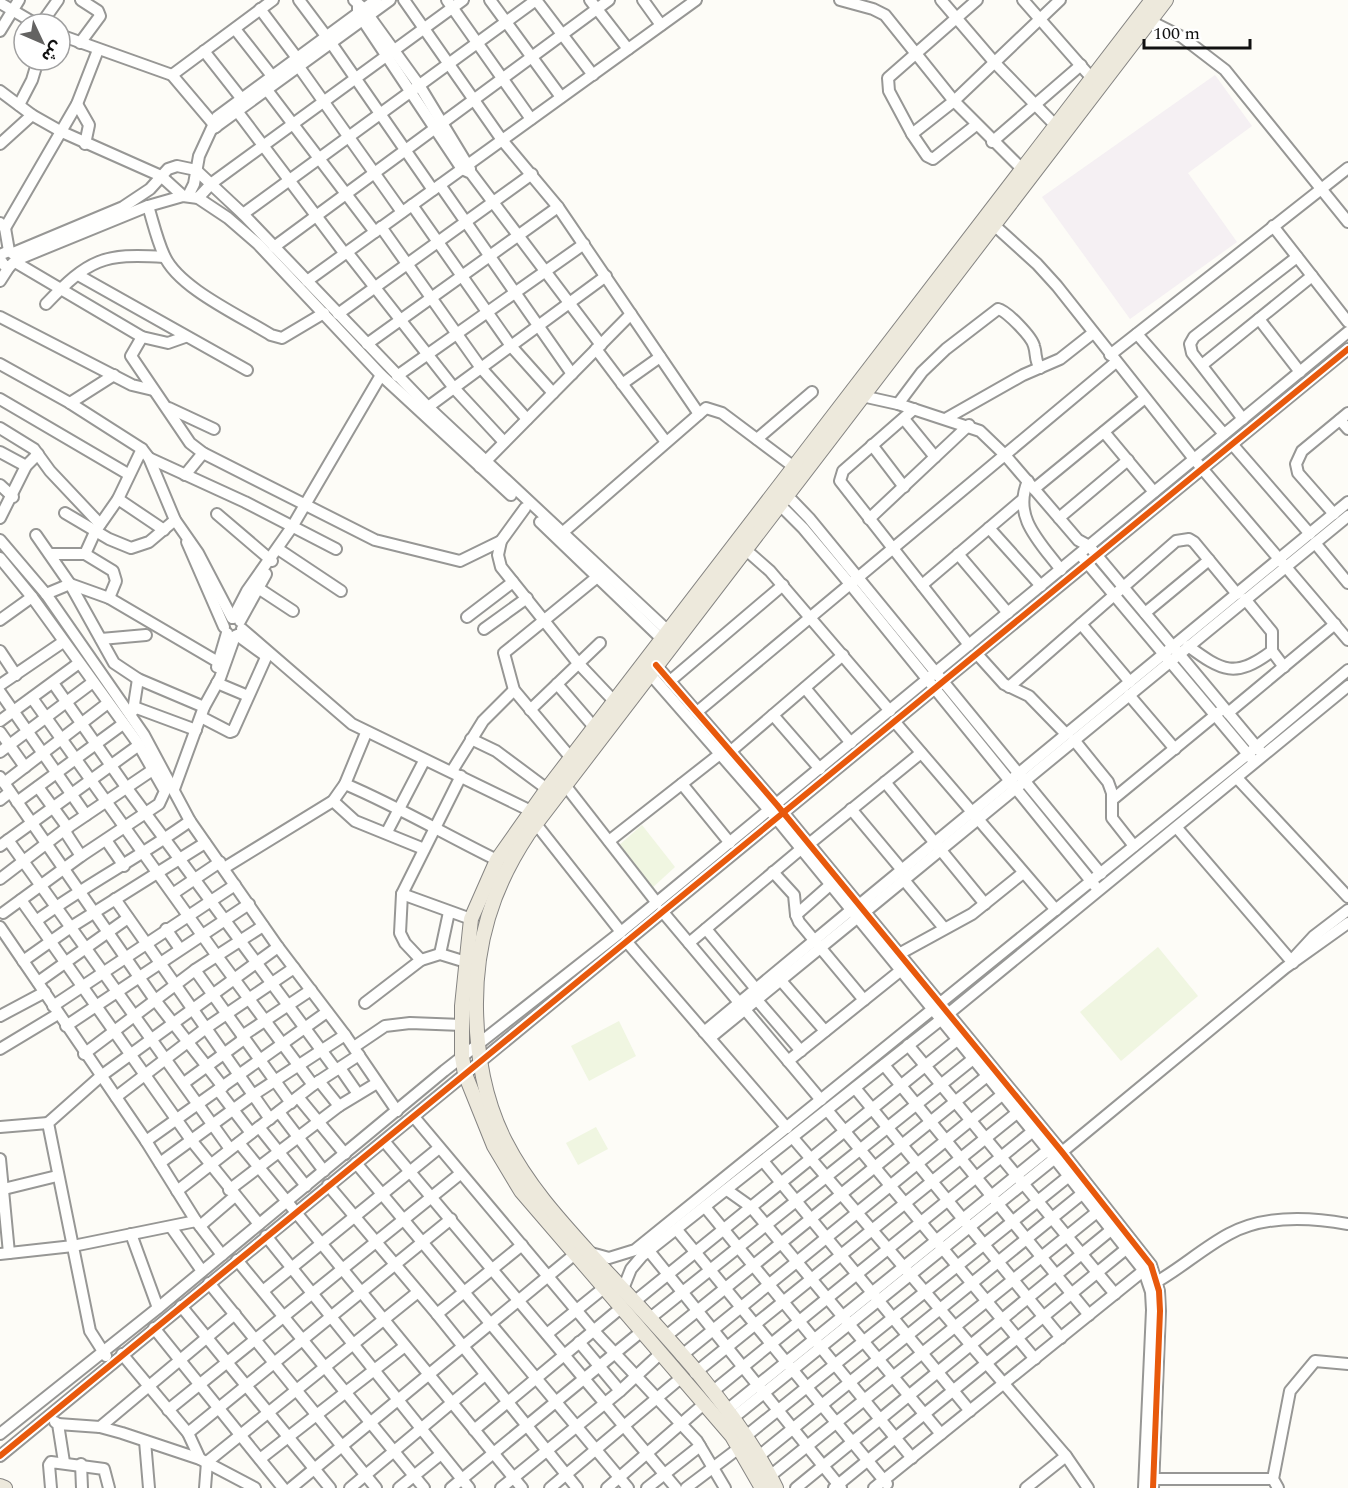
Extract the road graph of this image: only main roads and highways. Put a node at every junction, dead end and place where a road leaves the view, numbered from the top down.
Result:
1 (1152, 0) edge
2 (1166, 0) edge
3 (1096, 83) junction
4 (1030, 164) junction
5 (778, 495) junction
6 (666, 639) junction
7 (533, 817) junction
8 (628, 1304) junction
9 (645, 1325) junction
10 (689, 1375) junction
11 (708, 1398) junction
12 (743, 1442) junction
13 (773, 1482) edge
14 (0, 1486) edge
15 (4, 1488) edge
16 (762, 1488) edge

1 - 3 main road
2 - 3 main road
3 - 4 main road
3 - 4 main road
4 - 5 main road
4 - 5 main road
5 - 6 main road
5 - 6 main road
6 - 7 main road
6 - 7 main road
7 - 8 main road
7 - 8 main road
8 - 9 main road
9 - 10 main road
9 - 10 main road
10 - 11 main road
11 - 12 main road
11 - 12 main road
12 - 13 main road
12 - 16 main road
14 - 15 main road

